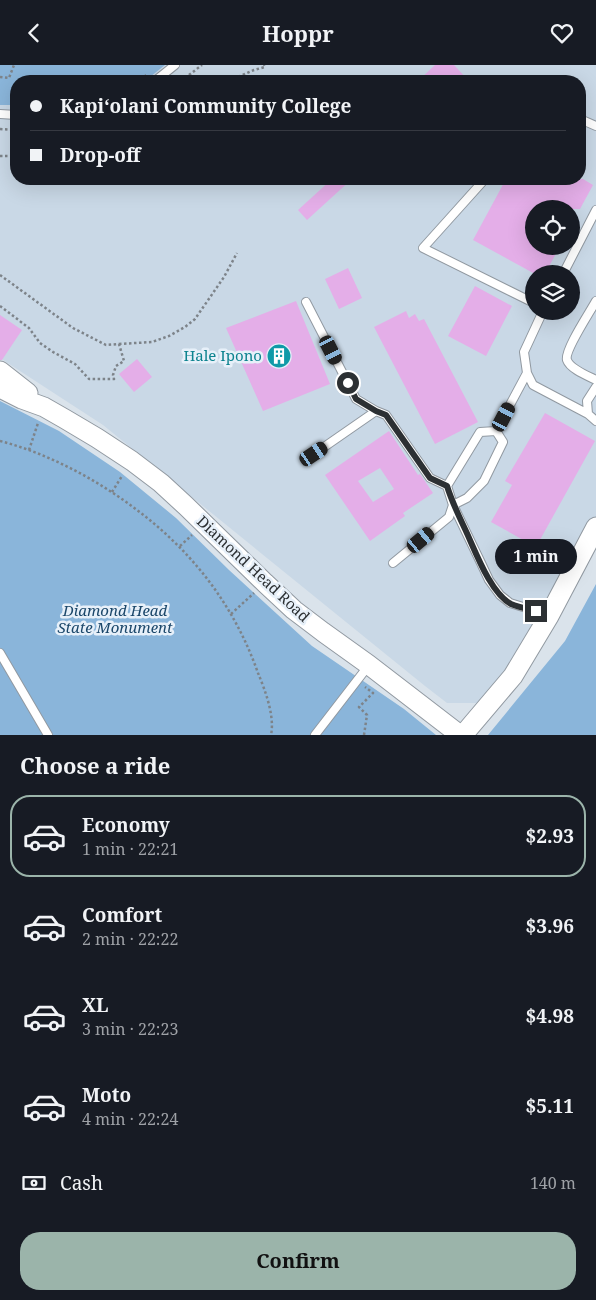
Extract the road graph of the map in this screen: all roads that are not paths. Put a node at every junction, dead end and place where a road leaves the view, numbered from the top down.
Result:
1 (175, 65) edge
2 (162, 75) edge
3 (480, 185) edge
4 (596, 210) edge
5 (568, 265) edge
6 (525, 299) edge
7 (596, 301) edge
8 (306, 302) dead end
9 (539, 320) edge
10 (0, 371) edge
11 (527, 373) junction
12 (596, 380) edge
13 (596, 387) edge
14 (0, 388) edge
15 (376, 411) junction
16 (41, 415) junction
17 (588, 415) junction
18 (596, 421) edge
19 (496, 431) junction
20 (314, 454) dead end
21 (447, 486) junction
22 (453, 505) junction
23 (596, 527) edge
24 (393, 563) dead end
25 (550, 616) junction
26 (0, 653) edge
27 (369, 665) junction
28 (48, 735) edge
29 (315, 735) edge
30 (462, 735) edge

1 - 2 lane
3 - 6 lane
4 - 5 lane
7 - 12 lane
8 - 15 lane
9 - 11 lane
10 - 16 street, Diamond Head Road
11 - 17 lane
11 - 19 lane
13 - 17 lane
14 - 16 street, Diamond Head Road
15 - 20 lane
15 - 21 lane
16 - 27 street, Diamond Head Road
17 - 18 lane
19 - 21 lane
19 - 22 lane
21 - 22 lane
22 - 24 lane
22 - 25 lane
23 - 25 street
25 - 30 street
26 - 28 lane
27 - 29 lane
27 - 30 street, Diamond Head Road

